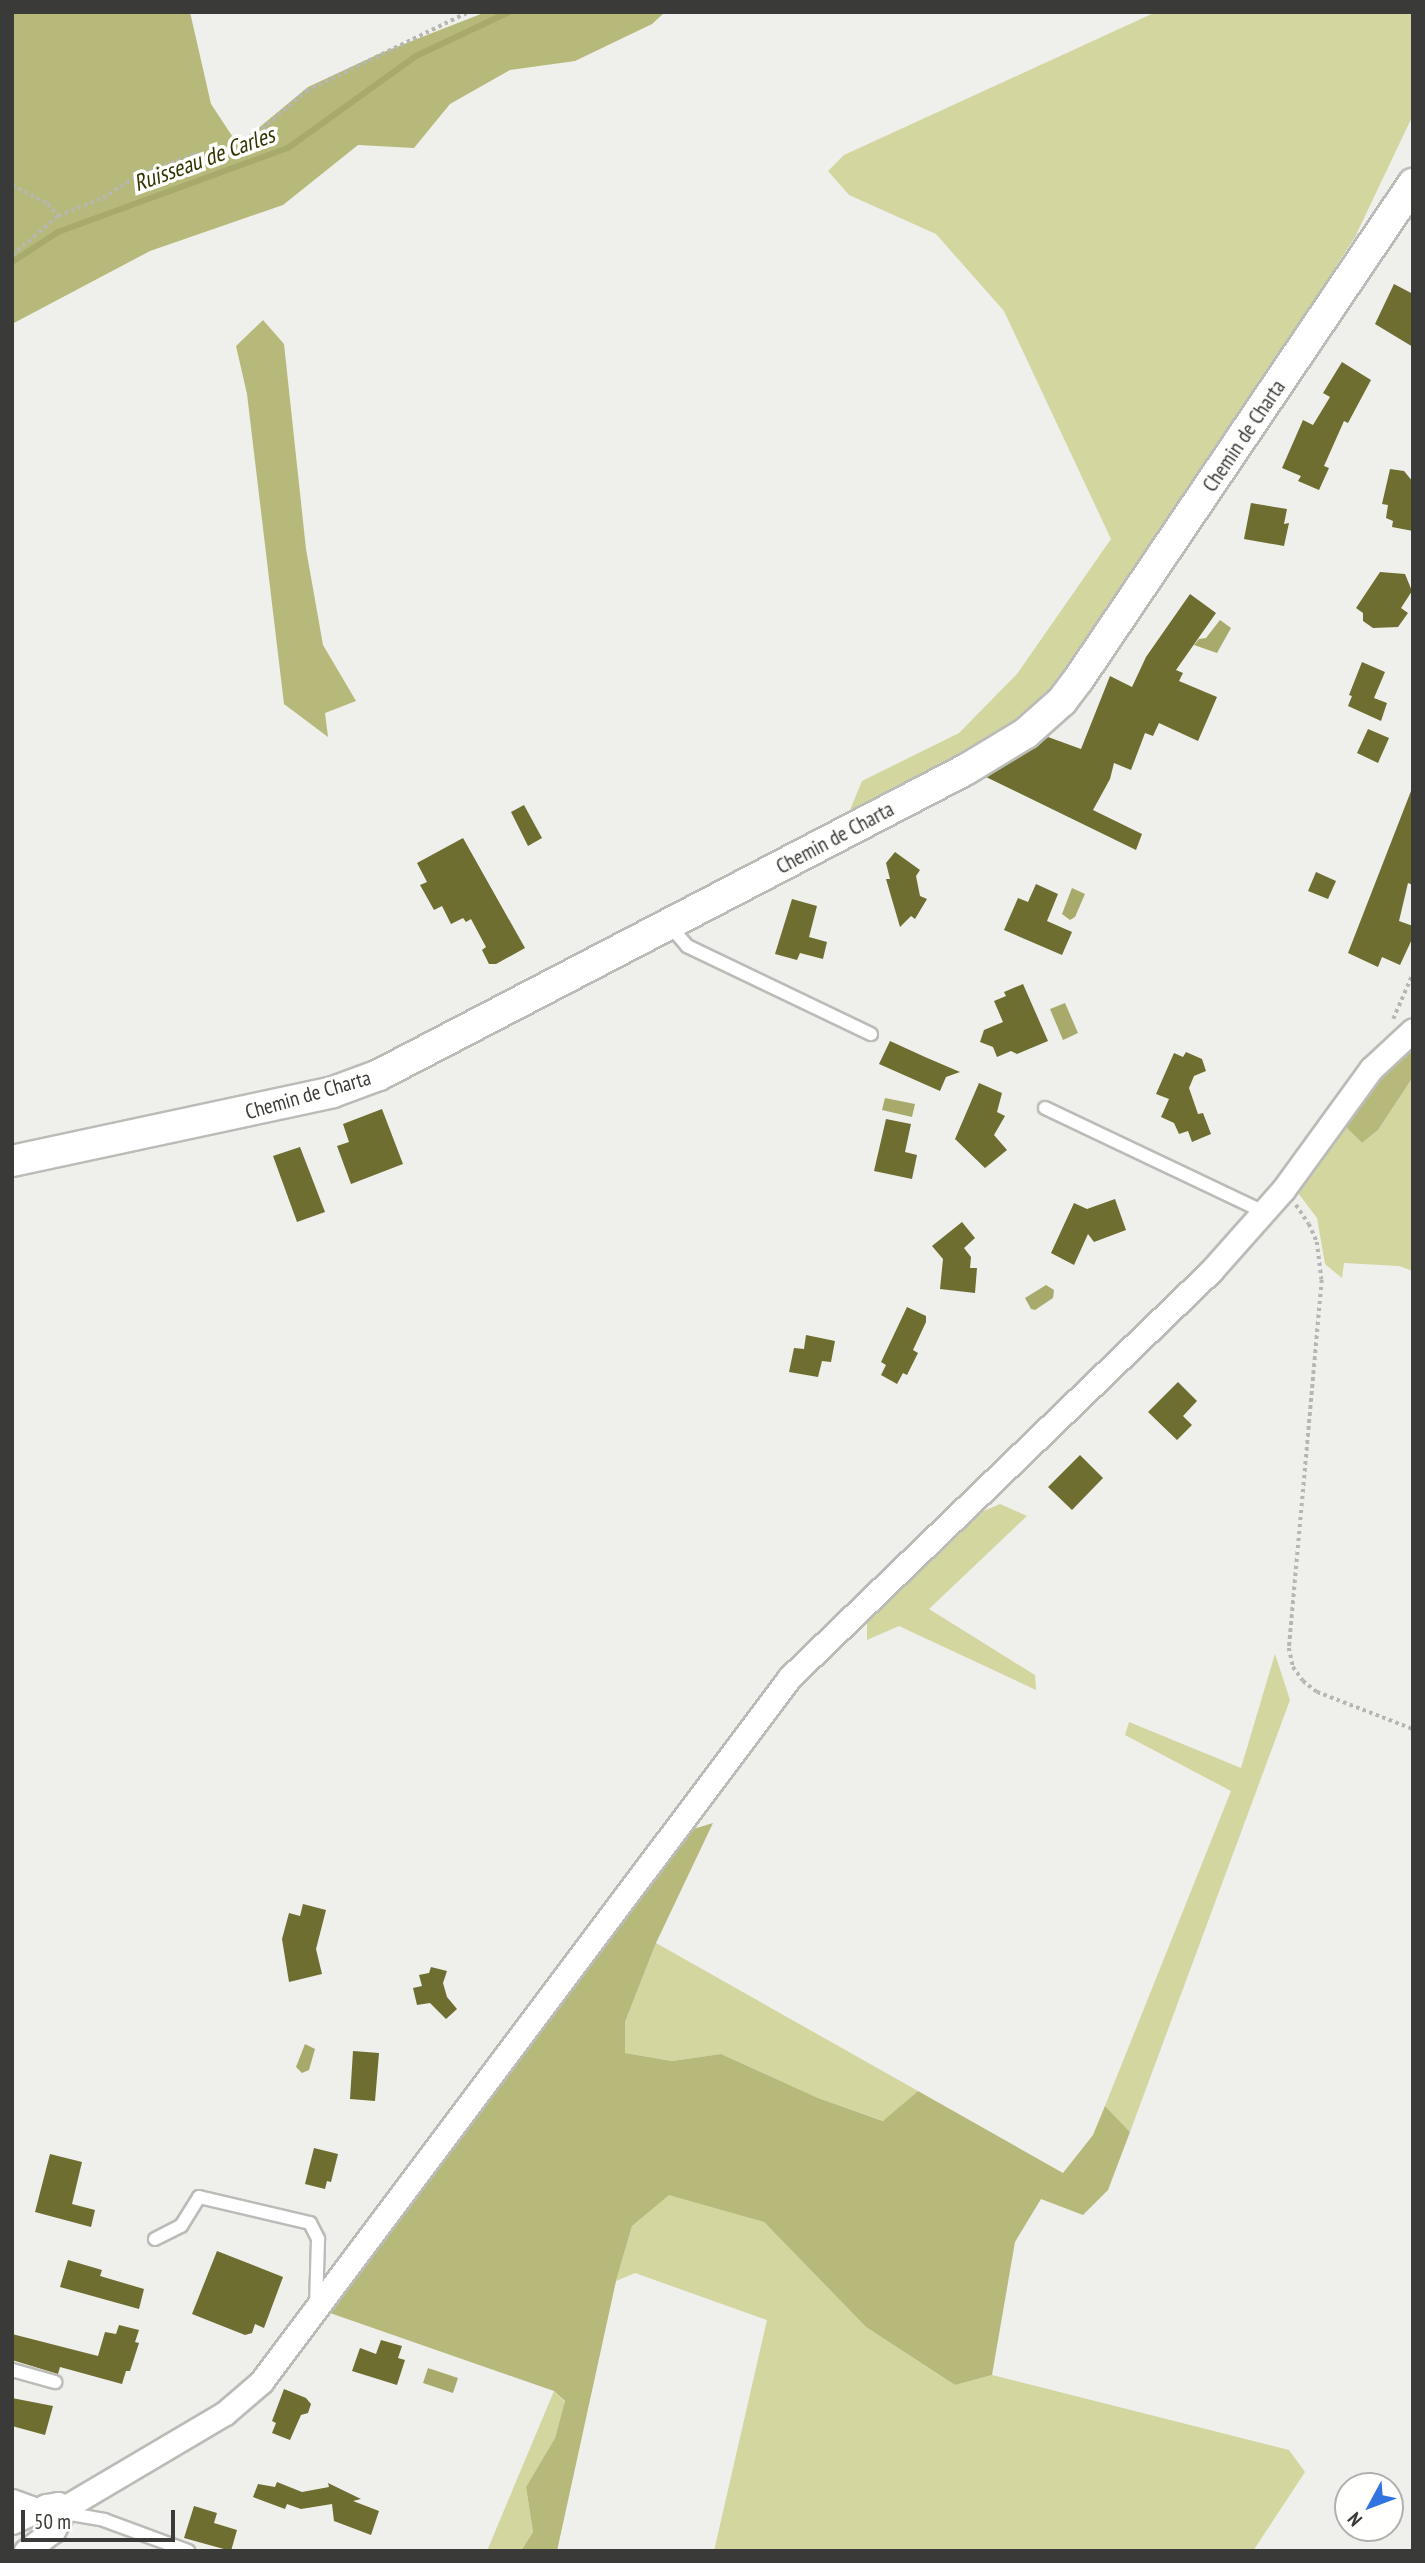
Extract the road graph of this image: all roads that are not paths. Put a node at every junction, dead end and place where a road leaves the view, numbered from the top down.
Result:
1 (1413, 184) edge
2 (669, 925) junction
3 (1413, 1030) edge
4 (871, 1034) dead end
5 (1045, 1108) dead end
6 (12, 1161) edge
7 (1264, 1212) junction
8 (155, 2239) dead end
9 (315, 2312) junction
10 (12, 2370) edge
11 (55, 2382) dead end
12 (12, 2501) edge
13 (37, 2510) junction
14 (66, 2510) junction
15 (12, 2522) edge
16 (26, 2551) edge
17 (188, 2551) edge

1 - 2 street, Chemin de Charta
2 - 4 lane
2 - 6 street, Chemin de Charta
3 - 7 street
5 - 7 lane
7 - 9 street
8 - 9 lane
9 - 14 street
10 - 11 lane
12 - 13 street
13 - 14 street
13 - 15 street
14 - 16 street
14 - 17 lane

